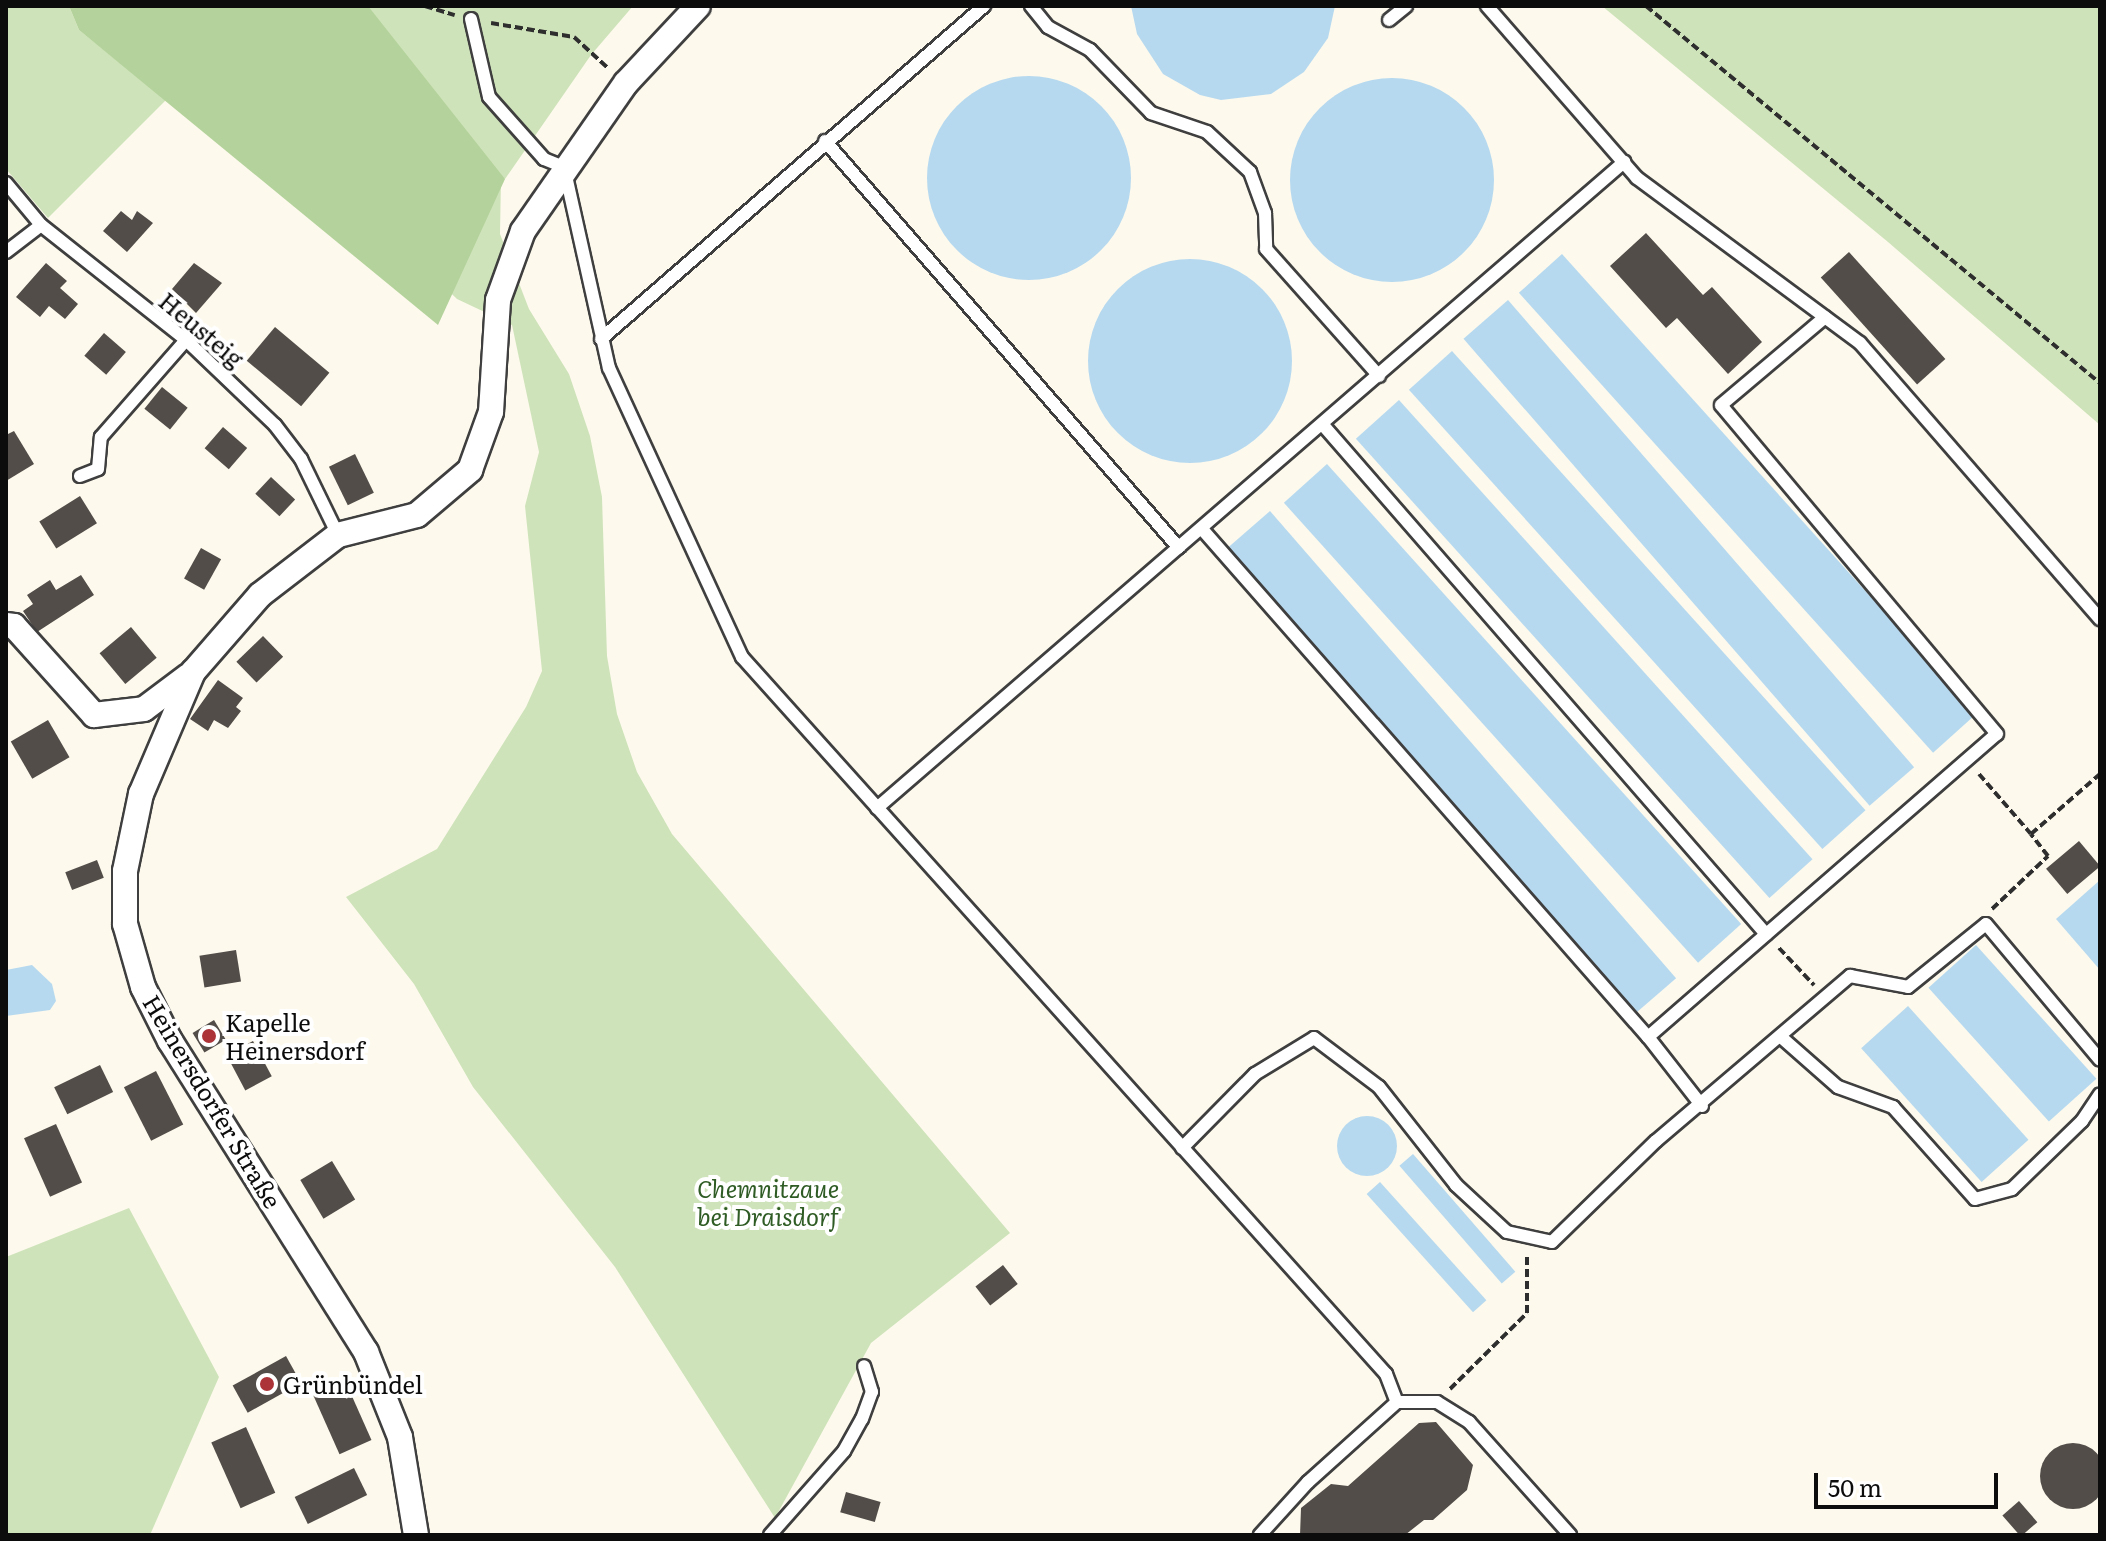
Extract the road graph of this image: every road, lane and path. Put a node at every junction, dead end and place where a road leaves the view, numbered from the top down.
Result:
1 (425, 6) edge
2 (698, 6) edge
3 (984, 6) edge
4 (1031, 6) edge
5 (1406, 6) edge
6 (1487, 6) edge
7 (1646, 6) edge
8 (471, 19) junction
9 (1389, 20) dead end
10 (626, 83) junction
11 (825, 141) junction
12 (1624, 162) junction
13 (564, 167) junction
14 (6, 183) edge
15 (41, 225) junction
16 (6, 252) edge
17 (1825, 317) junction
18 (601, 339) junction
19 (186, 340) junction
20 (1379, 376) junction
21 (2100, 383) edge
22 (1323, 425) junction
23 (80, 476) dead end
24 (1202, 529) junction
25 (338, 535) junction
26 (1179, 548) junction
27 (2100, 619) edge
28 (6, 625) edge
29 (186, 680) junction
30 (1967, 760) junction
31 (2100, 774) edge
32 (877, 808) junction
33 (2031, 834) junction
34 (1986, 924) junction
35 (1766, 934) junction
36 (1826, 997) junction
37 (1648, 1037) junction
38 (1781, 1037) junction
39 (2100, 1060) edge
40 (2100, 1094) edge
41 (1702, 1106) junction
42 (1182, 1148) junction
43 (1528, 1236) junction
44 (864, 1366) dead end
45 (1397, 1402) junction
46 (1437, 1402) junction
47 (416, 1535) edge
48 (770, 1535) edge
49 (1260, 1535) edge
50 (1570, 1535) edge

1 - 8 path
2 - 10 street, Heinersdorfer Straße
3 - 11 lane
4 - 20 lane
5 - 9 lane
6 - 12 lane
7 - 21 path
8 - 10 path
8 - 13 lane
10 - 13 street, Heinersdorfer Straße
11 - 18 lane
11 - 26 lane
12 - 17 lane
12 - 20 lane
13 - 18 lane
13 - 25 street, Heinersdorfer Straße
14 - 15 lane, Heusteig
15 - 16 lane
15 - 19 lane, Heusteig
17 - 27 lane
17 - 30 lane
18 - 32 lane
19 - 23 lane
19 - 25 lane, Heusteig
20 - 22 lane
22 - 24 lane
22 - 35 lane
24 - 26 lane
24 - 37 lane
25 - 29 street, Heinersdorfer Straße
26 - 32 lane
28 - 29 street
29 - 47 street, Heinersdorfer Straße
30 - 33 path
30 - 35 lane
31 - 33 path
32 - 42 lane
33 - 34 path
34 - 36 lane
34 - 39 lane
35 - 36 path
35 - 37 lane
36 - 38 lane
37 - 41 lane
38 - 40 lane
38 - 41 lane
41 - 43 lane
42 - 43 lane
42 - 45 lane
43 - 46 path
44 - 48 lane
45 - 46 lane
45 - 49 lane
46 - 50 lane

